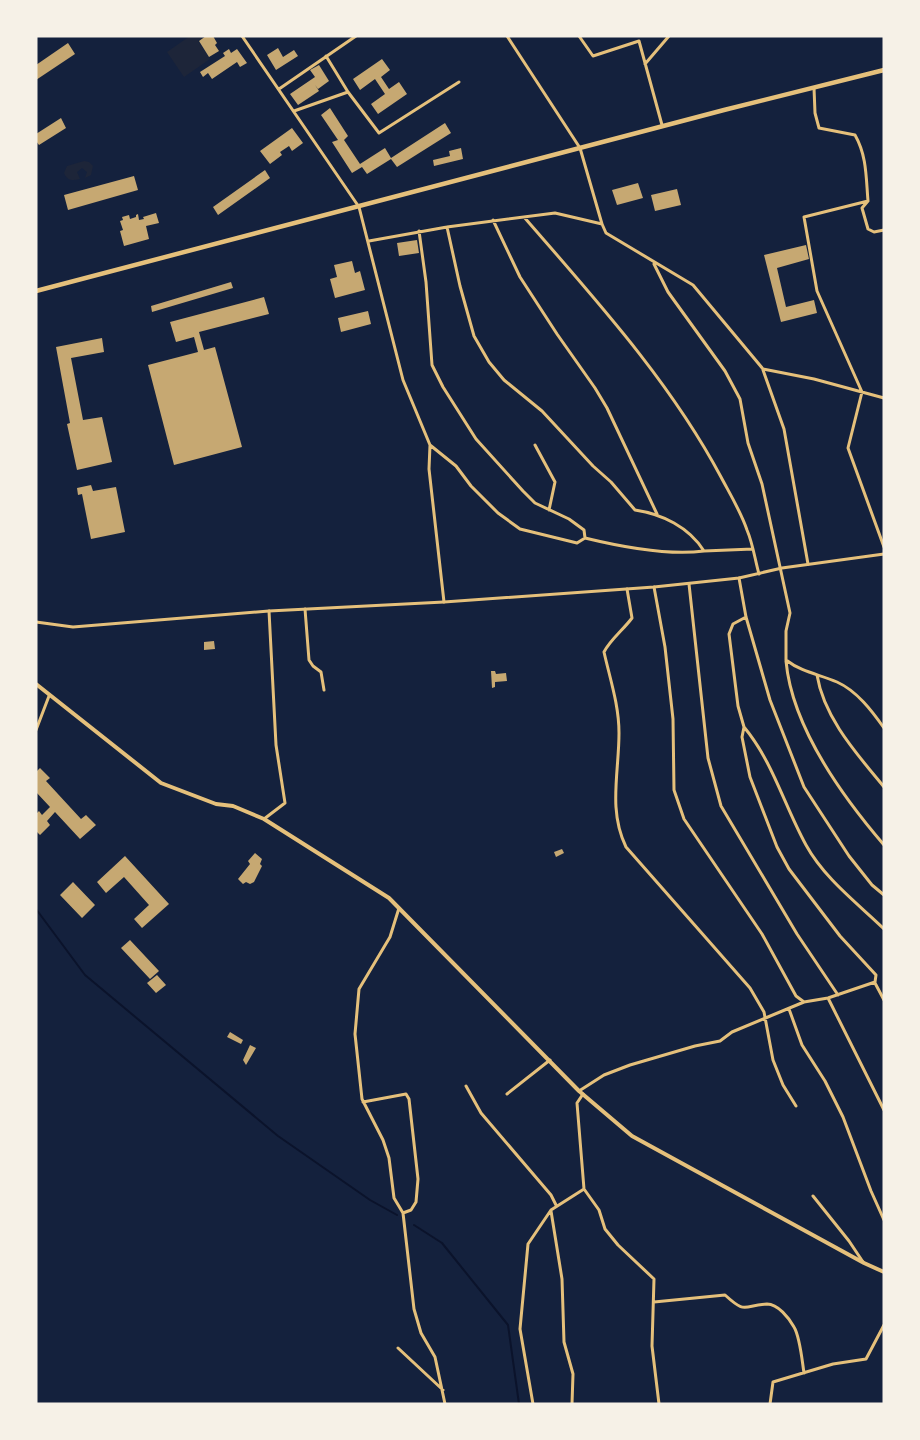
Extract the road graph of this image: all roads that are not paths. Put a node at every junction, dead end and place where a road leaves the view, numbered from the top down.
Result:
1 (242, 36) edge
2 (356, 36) edge
3 (579, 36) edge
4 (669, 36) edge
5 (509, 37) edge
6 (326, 56) junction
7 (645, 64) junction
8 (884, 70) edge
9 (459, 82) dead end
10 (814, 87) junction
11 (279, 89) junction
12 (348, 92) junction
13 (294, 111) junction
14 (662, 127) junction
15 (580, 148) junction
16 (867, 201) junction
17 (359, 207) junction
18 (524, 216) junction
19 (493, 220) junction
20 (602, 224) junction
21 (447, 227) junction
22 (884, 230) edge
23 (419, 231) junction
24 (369, 241) junction
25 (653, 262) junction
26 (36, 291) edge
27 (763, 369) junction
28 (862, 392) junction
29 (884, 398) edge
30 (430, 445) junction
31 (535, 445) dead end
32 (549, 510) junction
33 (657, 514) junction
34 (585, 538) junction
35 (884, 548) edge
36 (753, 549) junction
37 (704, 551) junction
38 (884, 554) edge
39 (808, 564) junction
40 (782, 568) junction
41 (759, 574) junction
42 (739, 578) junction
43 (689, 584) junction
44 (654, 587) junction
45 (627, 589) junction
46 (444, 602) junction
47 (305, 609) junction
48 (269, 611) junction
49 (746, 617) junction
50 (36, 622) edge
51 (786, 660) junction
52 (816, 675) junction
53 (36, 684) edge
54 (324, 690) dead end
55 (49, 696) junction
56 (744, 727) junction
57 (884, 728) edge
58 (36, 730) edge
59 (884, 787) edge
60 (264, 819) junction
61 (884, 845) edge
62 (884, 895) edge
63 (399, 908) junction
64 (884, 929) edge
65 (875, 982) junction
66 (838, 995) junction
67 (828, 998) junction
68 (884, 1000) edge
69 (804, 1002) junction
70 (789, 1009) junction
71 (766, 1017) junction
72 (550, 1059) junction
73 (466, 1086) dead end
74 (581, 1092) junction
75 (507, 1094) dead end
76 (363, 1102) junction
77 (795, 1106) dead end
78 (884, 1110) edge
79 (584, 1189) junction
80 (813, 1196) dead end
81 (556, 1205) junction
82 (551, 1210) junction
83 (403, 1213) junction
84 (884, 1220) edge
85 (864, 1263) junction
86 (884, 1272) edge
87 (654, 1302) junction
88 (884, 1325) edge
89 (398, 1348) dead end
90 (804, 1373) junction
91 (443, 1390) junction
92 (445, 1404) edge
93 (533, 1404) edge
94 (572, 1404) edge
95 (659, 1404) edge
96 (770, 1404) edge

1 - 11 street
2 - 6 street
3 - 7 street
4 - 7 street
5 - 15 street
6 - 11 street
6 - 12 street
7 - 14 street
8 - 10 highway
9 - 12 street
10 - 14 highway
10 - 16 street
11 - 13 street
12 - 13 street
13 - 17 street
14 - 15 highway
15 - 17 highway
15 - 20 street
16 - 22 street
16 - 28 street
17 - 24 street
17 - 26 highway
18 - 19 street
18 - 20 street
18 - 36 street
19 - 21 street
19 - 33 street
20 - 25 street
21 - 23 street
21 - 33 street
23 - 24 street
23 - 32 street
24 - 30 street
25 - 27 street
25 - 40 street
27 - 28 street
27 - 39 street
28 - 29 street
28 - 35 street
30 - 34 street
30 - 46 street
31 - 32 street
32 - 34 street
33 - 37 street
34 - 37 street
36 - 37 street
36 - 41 street
38 - 39 street
39 - 40 street
40 - 41 street
40 - 51 street
41 - 42 street
42 - 43 street
42 - 49 street
43 - 44 street
43 - 66 street
44 - 45 street
44 - 69 street
45 - 46 street
45 - 71 street
46 - 47 street
47 - 48 street
47 - 54 street
48 - 50 street
48 - 60 street
49 - 56 street
49 - 62 street
51 - 52 street
51 - 61 street
52 - 57 street
52 - 59 street
53 - 55 main road
55 - 58 street
55 - 60 main road
56 - 64 street
56 - 65 street
60 - 63 main road
63 - 72 main road
63 - 76 street
65 - 66 street
65 - 68 street
66 - 67 street
67 - 69 street
67 - 78 street
69 - 70 street
70 - 71 street
70 - 84 street
71 - 74 street
71 - 77 street
72 - 74 main road
72 - 75 street
73 - 81 street
74 - 79 street
74 - 85 main road
76 - 83 street
76 - 83 street
79 - 81 street
79 - 87 street
80 - 85 street
81 - 82 street
82 - 93 street
82 - 94 street
83 - 91 street
85 - 86 main road
87 - 90 street
87 - 95 street
88 - 90 street
89 - 91 street
90 - 96 street
91 - 92 street

